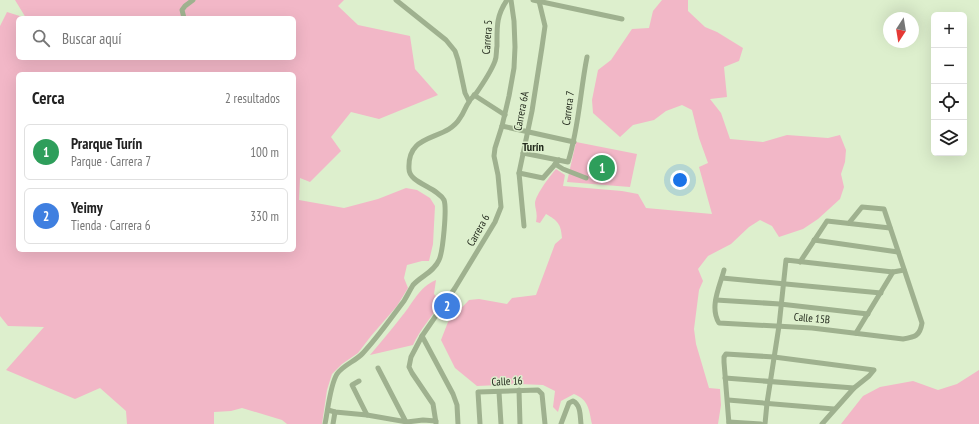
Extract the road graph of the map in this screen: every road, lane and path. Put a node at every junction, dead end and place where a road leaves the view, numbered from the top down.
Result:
1 (193, 0) edge
2 (396, 0) edge
3 (507, 0) edge
4 (533, 0) edge
5 (539, 1) junction
6 (184, 16) edge
7 (622, 19) dead end
8 (586, 57) dead end
9 (474, 95) junction
10 (469, 100) junction
11 (505, 115) junction
12 (502, 126) junction
13 (528, 131) junction
14 (574, 142) junction
15 (523, 153) junction
16 (557, 162) junction
17 (519, 173) junction
18 (586, 178) dead end
19 (849, 223) junction
20 (524, 226) dead end
21 (890, 228) junction
22 (814, 240) junction
23 (898, 252) junction
24 (800, 262) junction
25 (724, 270) dead end
26 (904, 270) junction
27 (893, 272) junction
28 (722, 278) junction
29 (783, 283) junction
30 (880, 293) junction
31 (716, 300) junction
32 (780, 304) junction
33 (868, 314) junction
34 (779, 326) junction
35 (856, 333) junction
36 (422, 336) junction
37 (774, 357) junction
38 (378, 368) dead end
39 (725, 378) junction
40 (359, 381) dead end
41 (770, 382) junction
42 (854, 388) junction
43 (518, 390) junction
44 (499, 392) junction
45 (728, 400) junction
46 (767, 403) junction
47 (834, 408) junction
48 (328, 410) junction
49 (335, 412) junction
50 (367, 415) junction
51 (436, 422) edge
52 (407, 423) edge
53 (729, 423) edge
54 (325, 424) edge
55 (333, 424) edge
56 (458, 424) edge
57 (480, 424) edge
58 (501, 424) edge
59 (520, 424) edge
60 (545, 424) edge
61 (561, 424) edge
62 (581, 424) edge
63 (761, 424) edge
64 (765, 424) edge
65 (822, 424) edge

1 - 6 street
2 - 10 street
3 - 9 street, Carrera 5
3 - 11 street, Carrera 6
4 - 5 street
5 - 7 street
5 - 13 street, Carrera 6A
8 - 14 street, Carrera 7
9 - 10 street, Carrera 5
9 - 11 street
10 - 48 street, Carrera 5
11 - 12 street, Carrera 6
12 - 13 street
12 - 36 street, Carrera 6
13 - 14 street
13 - 15 street, Carrera 6A
14 - 16 street, Carrera 7
15 - 16 street
15 - 17 street, Carrera 6A
16 - 17 street
16 - 18 street
17 - 20 street, Carrera 6A
19 - 21 street
19 - 21 street
19 - 22 street
21 - 23 street
22 - 23 street
22 - 24 street
23 - 26 street
24 - 27 street
24 - 29 street
25 - 28 street
26 - 27 street
26 - 35 street, Calle 15B
27 - 30 street
28 - 29 street
28 - 31 street
29 - 30 street
29 - 32 street
30 - 33 street
31 - 32 street
31 - 34 street, Calle 15B
32 - 33 street
32 - 34 street
33 - 35 street
34 - 35 street, Calle 15B
34 - 37 street
36 - 51 street, Carrera 6
36 - 56 street
37 - 39 street
37 - 41 street
37 - 42 street
38 - 52 street
39 - 41 street
39 - 45 street
40 - 50 street
41 - 42 street
41 - 46 street
42 - 47 street
43 - 44 street, Calle 16
43 - 59 street
43 - 60 street, Calle 16
44 - 57 street, Calle 16
44 - 58 street
45 - 46 street
45 - 53 street
46 - 47 street
46 - 64 street
47 - 65 street
48 - 49 street
48 - 54 street
49 - 50 street
49 - 55 street
50 - 52 street
51 - 52 street
53 - 63 street
61 - 62 street

